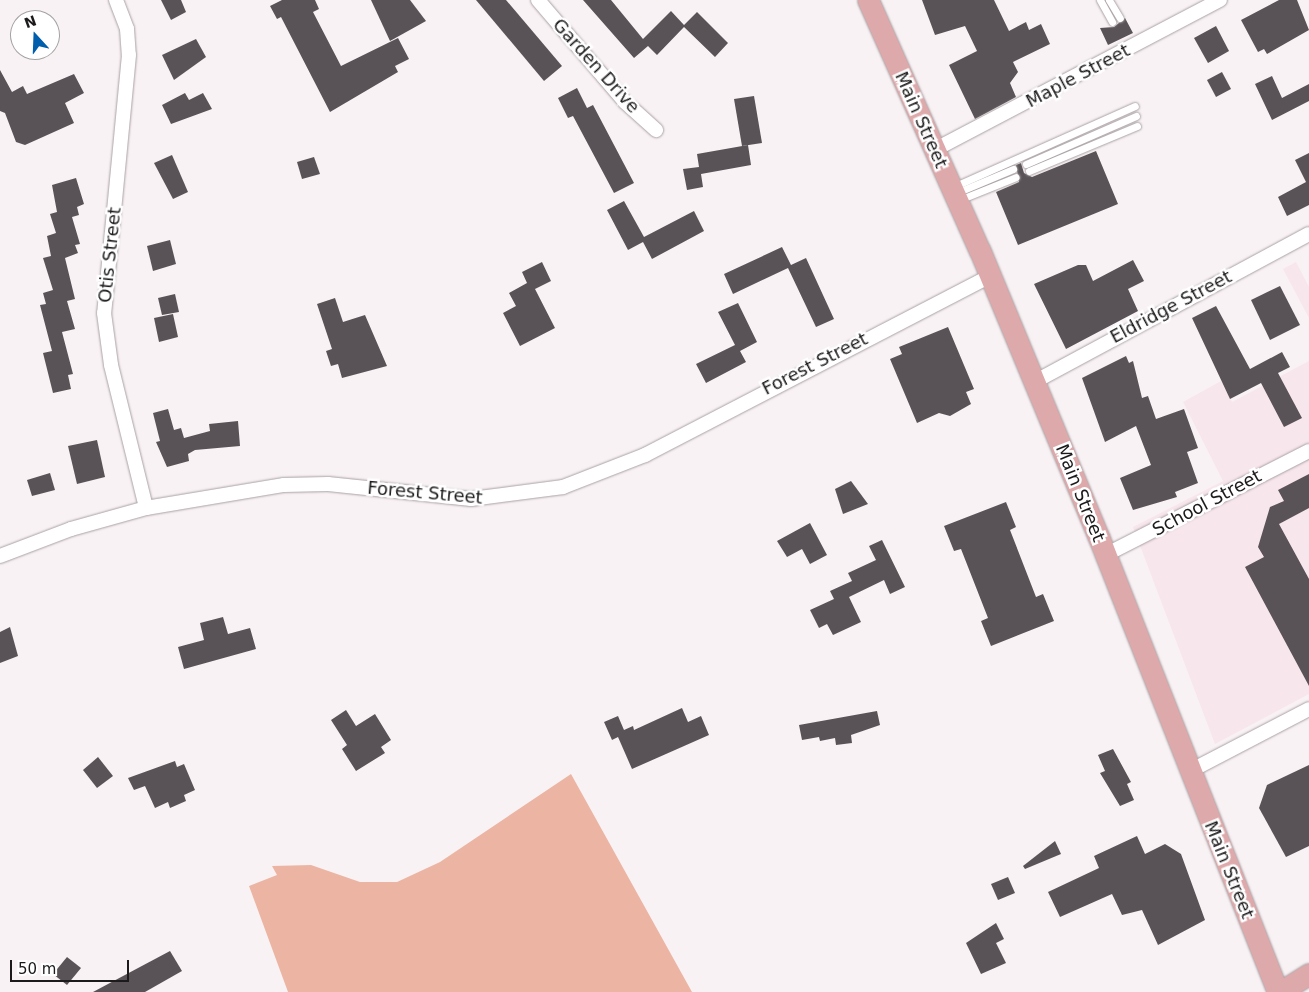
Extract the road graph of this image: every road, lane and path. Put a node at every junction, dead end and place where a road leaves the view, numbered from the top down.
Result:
1 (116, 0) edge
2 (538, 0) edge
3 (868, 0) edge
4 (1100, 0) edge
5 (1109, 0) edge
6 (1220, 0) edge
7 (1120, 18) dead end
8 (1112, 22) dead end
9 (1135, 106) dead end
10 (1136, 116) dead end
11 (1138, 126) dead end
12 (656, 130) dead end
13 (934, 150) junction
14 (1026, 164) dead end
15 (1029, 171) dead end
16 (1015, 173) dead end
17 (954, 194) junction
18 (1309, 234) edge
19 (990, 276) junction
20 (1034, 382) junction
21 (1309, 451) edge
22 (146, 508) junction
23 (1105, 555) junction
24 (0, 556) edge
25 (1309, 709) edge
26 (1190, 771) junction
27 (1309, 974) edge
28 (1279, 992) edge

1 - 22 street, Otis Street
2 - 12 street, Garden Drive
3 - 13 main road, Main Street
4 - 8 lane
5 - 7 lane
6 - 13 street, Maple Street
9 - 17 lane
10 - 14 lane
11 - 15 lane
13 - 17 main road, Main Street
16 - 17 lane
17 - 19 main road, Main Street
18 - 20 street, Eldridge Street
19 - 20 main road, Main Street
19 - 22 street, Forest Street
20 - 23 main road, Main Street
21 - 23 street, School Street
22 - 24 street, Forest Street
23 - 26 main road, Main Street
25 - 26 street
26 - 28 main road, Main Street
27 - 28 main road

